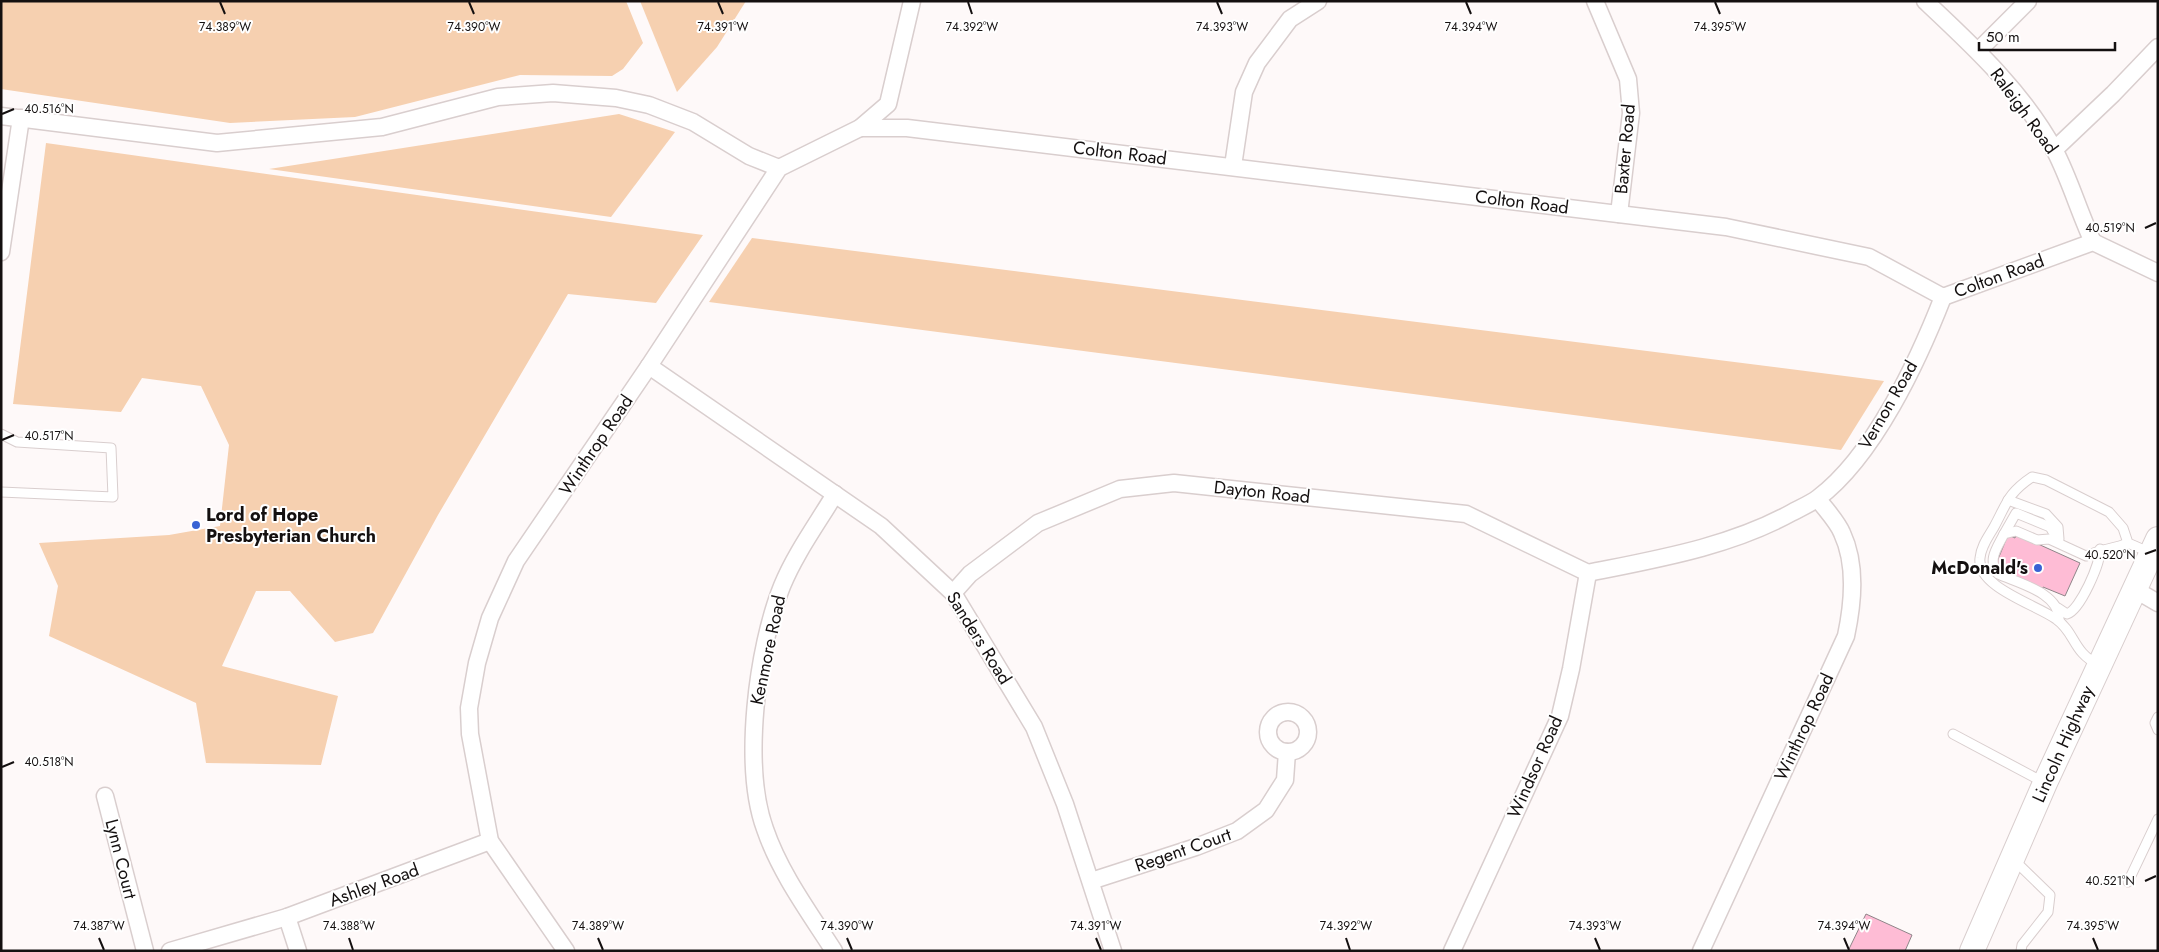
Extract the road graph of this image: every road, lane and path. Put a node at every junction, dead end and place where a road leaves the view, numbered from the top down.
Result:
1 (912, 1) edge
2 (1318, 1) edge
3 (1595, 1) edge
4 (1925, 1) edge
5 (2028, 1) edge
6 (2158, 47) edge
7 (1978, 51) junction
8 (1, 116) edge
9 (21, 118) junction
10 (860, 128) junction
11 (2054, 150) junction
12 (1233, 166) junction
13 (779, 168) junction
14 (1619, 214) junction
15 (2093, 242) junction
16 (1, 252) edge
17 (2158, 273) edge
18 (1943, 297) junction
19 (649, 366) junction
20 (1, 434) edge
21 (1, 492) edge
22 (835, 494) junction
23 (1818, 498) junction
24 (2008, 500) junction
25 (2004, 534) junction
26 (2059, 542) junction
27 (2128, 543) junction
28 (2154, 546) edge
29 (2100, 549) junction
30 (1588, 573) junction
31 (2134, 589) junction
32 (954, 593) junction
33 (2158, 603) edge
34 (2058, 608) junction
35 (2059, 620) junction
36 (2099, 665) junction
37 (2158, 718) edge
38 (2158, 730) edge
39 (1953, 734) dead end
40 (1287, 752) dead end
41 (2045, 783) junction
42 (105, 796) dead end
43 (2158, 819) edge
44 (490, 841) junction
45 (2012, 858) junction
46 (1091, 881) junction
47 (2128, 882) dead end
48 (288, 917) junction
49 (1976, 948) edge
50 (145, 951) edge
51 (170, 951) edge
52 (298, 951) edge
53 (566, 951) edge
54 (834, 951) edge
55 (1114, 951) edge
56 (1452, 951) edge
57 (1701, 951) edge
58 (2021, 951) edge

1 - 10 street
2 - 12 street
3 - 14 street, Baxter Road
4 - 7 street, Raleigh Road
5 - 7 street
6 - 11 street
7 - 11 street, Raleigh Road
8 - 9 street
9 - 13 street
9 - 16 street
10 - 12 street, Colton Road
10 - 13 street
11 - 15 street, Raleigh Road
12 - 14 street, Colton Road
13 - 19 street, Winthrop Road
14 - 18 street, Colton Road
15 - 17 street
15 - 18 street, Colton Road
18 - 23 street, Vernon Road
19 - 22 street, Sanders Road
19 - 44 street, Winthrop Road
20 - 21 lane
22 - 32 street, Sanders Road
22 - 54 street, Kenmore Road
23 - 30 street, Vernon Road
23 - 57 street, Winthrop Road
24 - 26 lane
24 - 27 lane
24 - 35 lane
25 - 26 lane
25 - 26 lane
25 - 34 lane
26 - 29 lane
27 - 28 lane
27 - 29 lane
28 - 31 main road, Lincoln Highway
29 - 34 lane
30 - 32 street, Dayton Road
30 - 56 street, Windsor Road
31 - 33 street
31 - 36 main road, Lincoln Highway
32 - 46 street, Sanders Road
34 - 35 lane
35 - 36 lane
36 - 41 main road, Lincoln Highway
37 - 38 lane
39 - 41 lane
40 - 46 street, Regent Court
41 - 45 main road, Lincoln Highway
42 - 50 street, Lynn Court
43 - 47 lane
44 - 48 street, Ashley Road
44 - 53 street, Winthrop Road
45 - 49 main road, Lincoln Highway
45 - 58 lane
46 - 55 street, Sanders Road
48 - 51 street, Ashley Road
48 - 52 street

